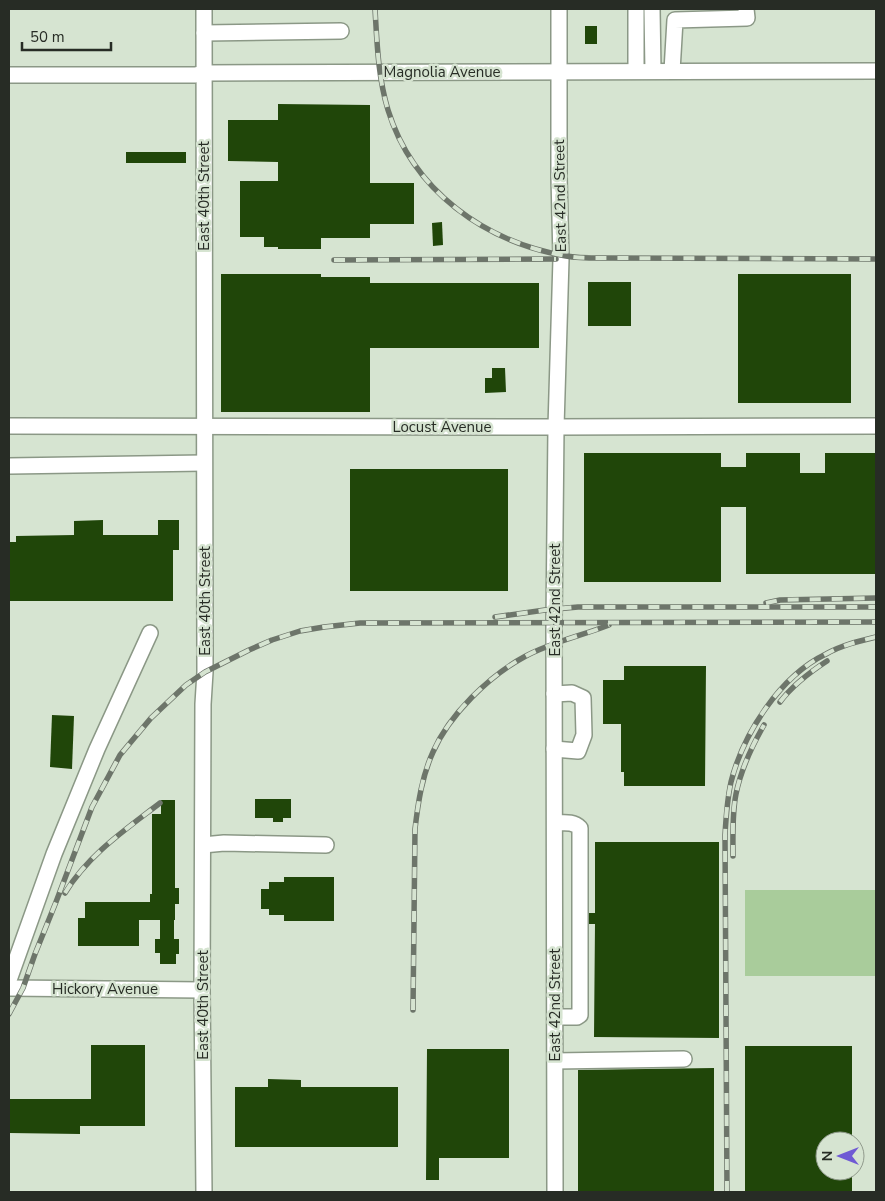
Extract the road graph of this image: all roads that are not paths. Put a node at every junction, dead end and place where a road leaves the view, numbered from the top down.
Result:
1 (204, 9) edge
2 (559, 9) edge
3 (636, 9) edge
4 (652, 9) edge
5 (746, 9) edge
6 (341, 31) dead end
7 (204, 32) junction
8 (558, 71) junction
9 (636, 71) junction
10 (653, 71) junction
11 (672, 71) junction
12 (876, 71) edge
13 (204, 73) junction
14 (9, 75) edge
15 (9, 426) edge
16 (876, 426) edge
17 (204, 427) junction
18 (556, 427) junction
19 (204, 463) junction
20 (9, 466) edge
21 (150, 633) dead end
22 (554, 694) junction
23 (554, 749) junction
24 (555, 823) junction
25 (203, 845) junction
26 (326, 845) dead end
27 (580, 952) junction
28 (555, 957) junction
29 (9, 980) edge
30 (9, 988) edge
31 (202, 990) junction
32 (555, 1017) junction
33 (684, 1059) dead end
34 (555, 1061) junction
35 (204, 1192) edge
36 (555, 1192) edge

1 - 7 street, East 40th Street
2 - 8 street, East 42nd Street
3 - 9 street
4 - 10 street
5 - 11 street
6 - 7 street
7 - 13 street, East 40th Street
8 - 9 street, Magnolia Avenue
8 - 13 street, Magnolia Avenue
8 - 18 street, East 42nd Street
9 - 10 street, Magnolia Avenue
10 - 11 street, Magnolia Avenue
11 - 12 street, Magnolia Avenue
13 - 14 street, Magnolia Avenue
13 - 17 street, East 40th Street
15 - 17 street, Locust Avenue
16 - 18 street, Locust Avenue
17 - 18 street, Locust Avenue
17 - 19 street, East 40th Street
18 - 22 street, East 42nd Street
19 - 20 street
19 - 25 street, East 40th Street
21 - 29 street
22 - 23 street, East 42nd Street
22 - 23 street
23 - 24 street, East 42nd Street
24 - 27 street
24 - 28 street, East 42nd Street
25 - 26 street
25 - 31 street, East 40th Street
27 - 28 street
27 - 32 street
28 - 32 street, East 42nd Street
30 - 31 street, Hickory Avenue
31 - 35 street, East 40th Street
32 - 34 street, East 42nd Street
33 - 34 street
34 - 36 street, East 42nd Street

